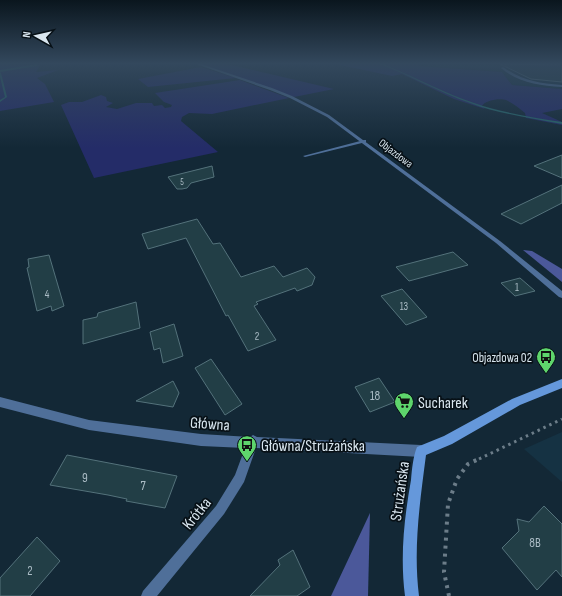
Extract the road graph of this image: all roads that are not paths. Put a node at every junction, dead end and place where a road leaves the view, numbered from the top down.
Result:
1 (276, 92) edge
2 (364, 141) junction
3 (305, 156) dead end
4 (562, 295) edge
5 (562, 383) edge
6 (0, 402) edge
7 (253, 441) junction
8 (421, 451) junction
9 (148, 596) edge
10 (412, 596) edge

1 - 2 street, Objazdowa
2 - 3 street
2 - 4 street, Objazdowa
5 - 8 main road, Strużańska
6 - 7 street, Główna
7 - 8 street, Główna
7 - 9 street, Krótka
8 - 10 main road, Strużańska

